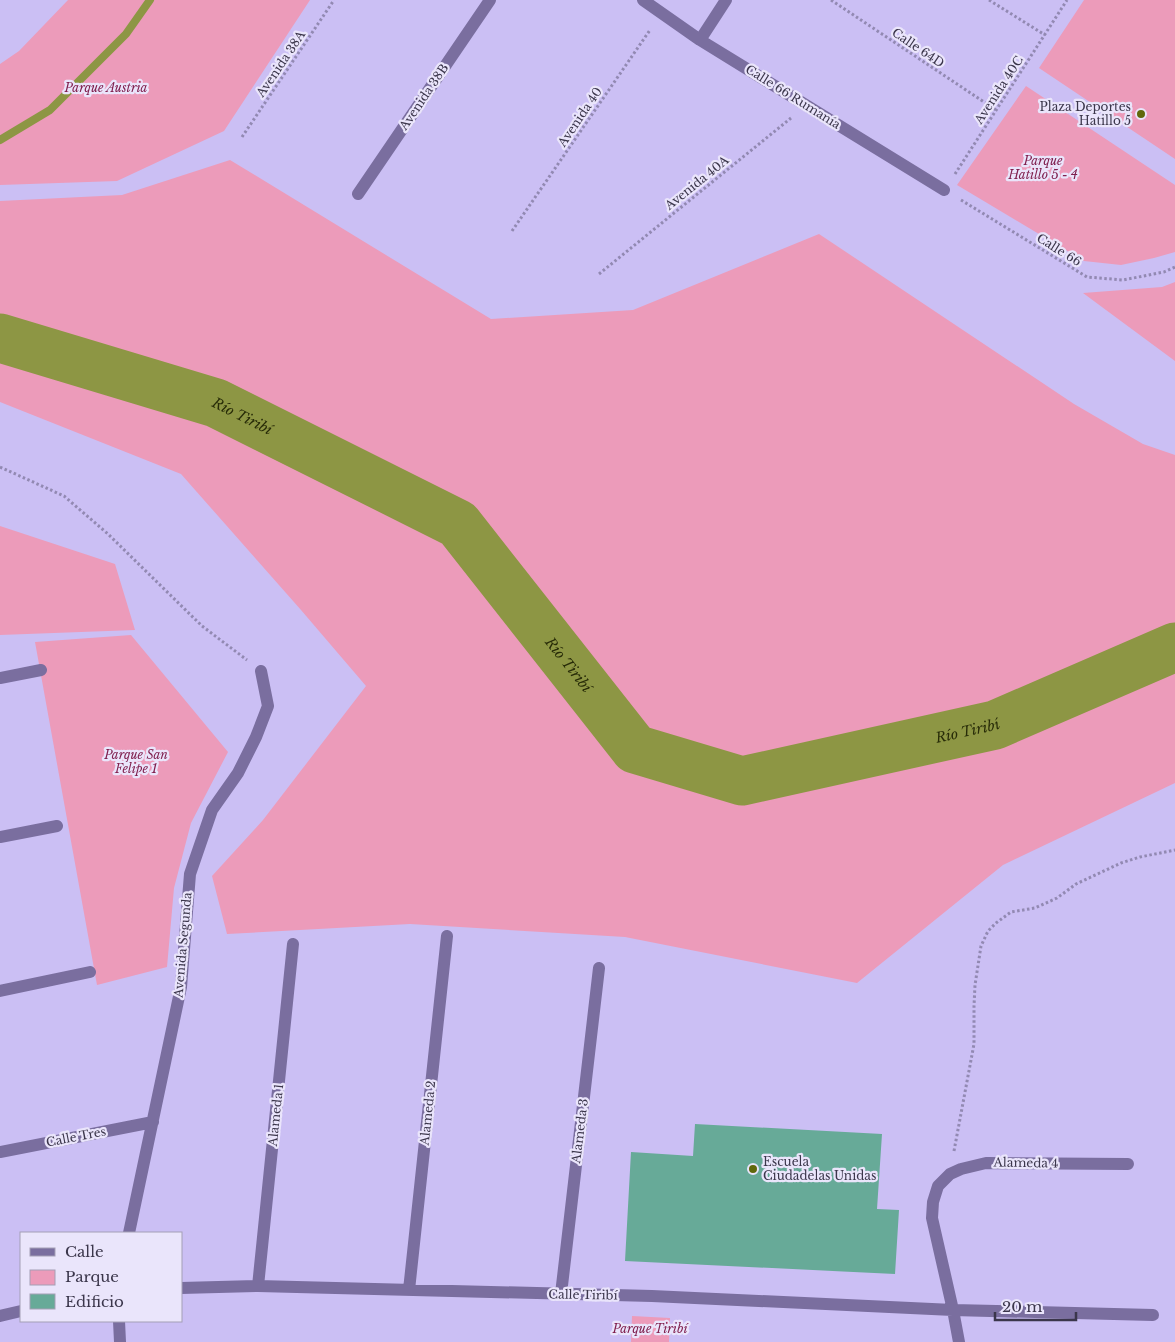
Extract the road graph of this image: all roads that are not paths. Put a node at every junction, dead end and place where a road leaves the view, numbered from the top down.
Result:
1 (490, 0) edge
2 (643, 0) edge
3 (726, 0) edge
4 (700, 40) junction
5 (944, 190) road end
6 (358, 194) dead end
7 (40, 670) dead end
8 (262, 671) road end
9 (0, 678) edge
10 (57, 826) dead end
11 (0, 837) edge
12 (447, 936) dead end
13 (294, 944) dead end
14 (599, 968) dead end
15 (90, 972) dead end
16 (0, 991) edge
17 (153, 1122) junction
18 (0, 1152) edge
19 (1128, 1164) dead end
20 (129, 1232) edge
21 (258, 1286) junction
22 (182, 1288) edge
23 (409, 1290) junction
24 (561, 1294) junction
25 (953, 1310) junction
26 (20, 1311) edge
27 (1153, 1315) dead end
28 (0, 1316) edge
29 (118, 1322) edge
30 (120, 1342) edge
31 (959, 1342) edge

1 - 6 street, Avenida 38B
2 - 4 street, Calle 66 Rumanía
3 - 4 street
4 - 5 street, Calle 66 Rumanía
7 - 9 street
8 - 17 street, Avenida Segunda
10 - 11 street
12 - 23 street, Alameda 2
13 - 21 street, Alameda 1
14 - 24 street, Alameda 3
15 - 16 street
17 - 18 street, Calle Tres
17 - 20 street, Avenida Segunda
19 - 25 street, Alameda 4
21 - 22 street, Calle Tiribí
21 - 23 street, Calle Tiribí
23 - 24 street, Calle Tiribí
24 - 25 street, Calle Tiribí
25 - 27 street, Calle Tiribí
25 - 31 street
26 - 28 street
29 - 30 street

